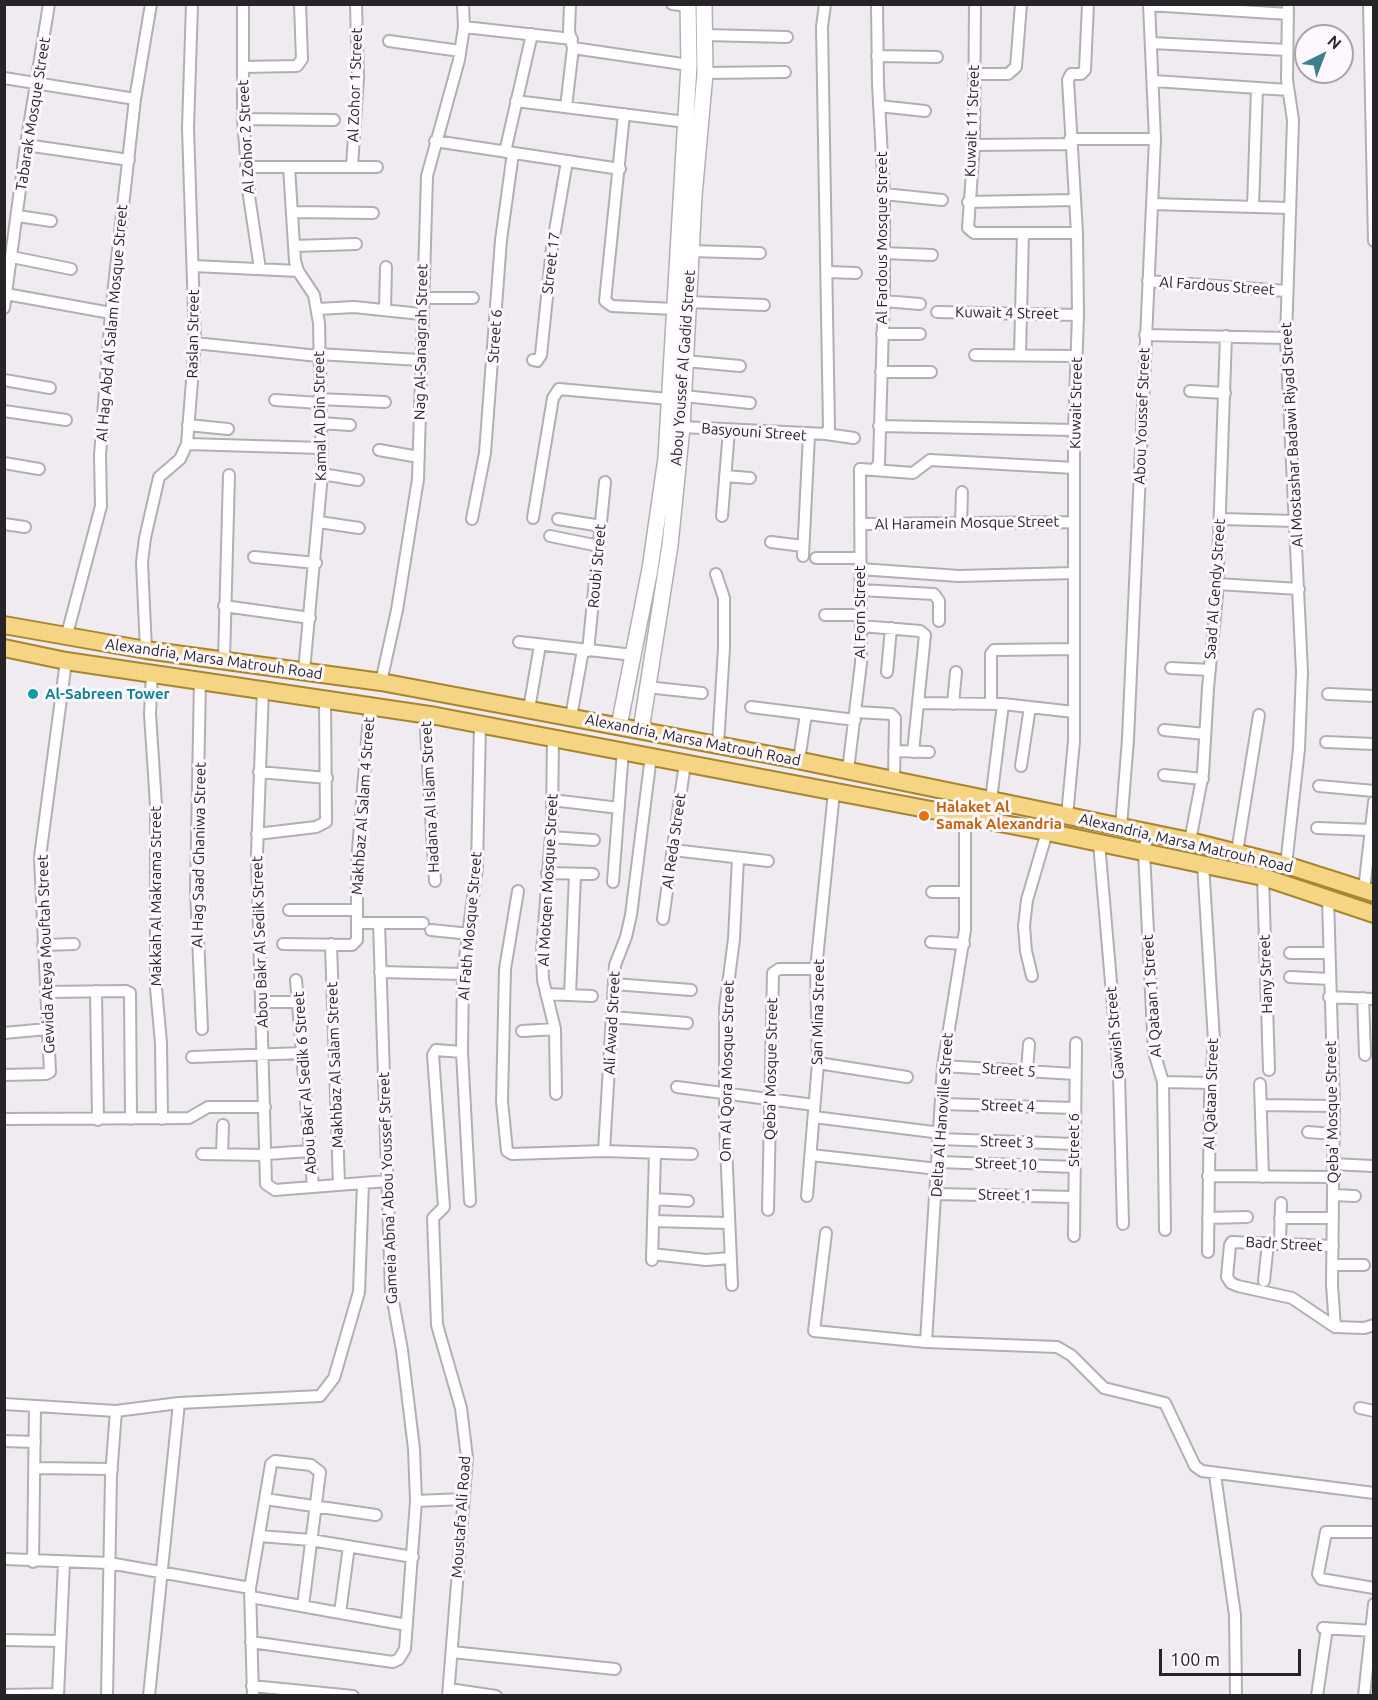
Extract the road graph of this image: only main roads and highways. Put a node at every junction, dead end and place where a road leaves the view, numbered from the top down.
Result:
1 (4, 625) edge
2 (4, 648) edge
3 (440, 692) junction
4 (430, 715) junction
5 (793, 759) junction
6 (783, 783) junction
7 (1369, 892) edge
8 (1374, 914) edge

1 - 3 main road, Alexandria, Marsa Matrouh Road
2 - 4 main road, Alexandria, Marsa Matrouh Road
3 - 4 main road
3 - 5 main road, Alexandria, Marsa Matrouh Road
4 - 6 main road, Alexandria, Marsa Matrouh Road
5 - 6 main road
5 - 7 main road, Alexandria, Marsa Matrouh Road
6 - 8 main road, Alexandria, Marsa Matrouh Road

